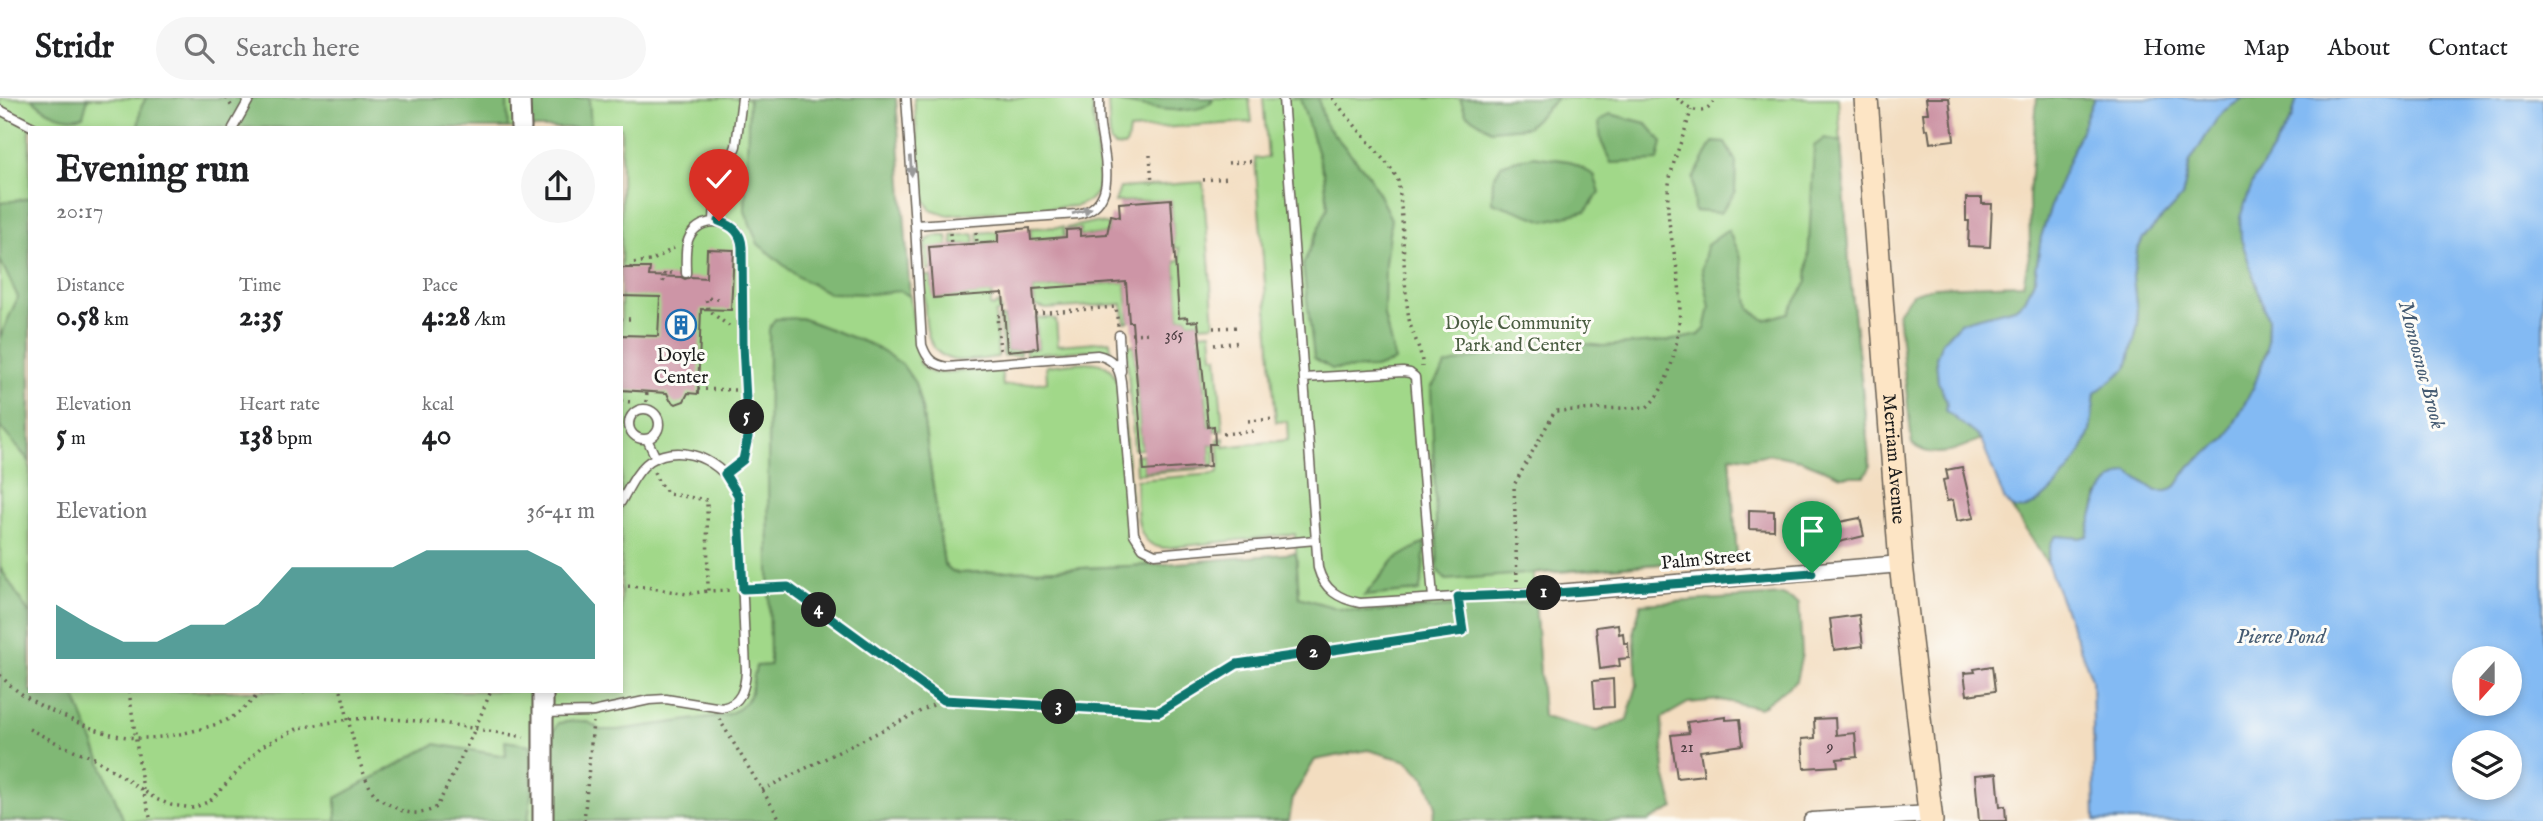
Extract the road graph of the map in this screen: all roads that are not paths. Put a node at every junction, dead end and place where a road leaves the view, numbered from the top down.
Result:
1 (250, 98) edge
2 (520, 98) edge
3 (742, 98) edge
4 (906, 98) edge
5 (1099, 98) edge
6 (1283, 98) edge
7 (1866, 98) edge
8 (0, 110) edge
9 (32, 126) edge
10 (234, 126) edge
11 (521, 126) edge
12 (714, 221) junction
13 (915, 225) junction
14 (686, 273) dead end
15 (1119, 335) road end
16 (1304, 377) junction
17 (1121, 381) junction
18 (647, 439) dead end
19 (656, 458) junction
20 (725, 474) junction
21 (623, 499) edge
22 (1316, 540) junction
23 (1901, 564) junction
24 (1557, 593) joint
25 (1433, 598) junction
26 (542, 693) edge
27 (544, 713) junction
28 (1931, 817) edge
29 (543, 821) edge
30 (1812, 821) edge

1 - 10 lane
2 - 11 street
3 - 12 lane
4 -> 13 lane
13 -> 5 lane
6 - 16 lane
7 - 23 main road, Merriam Avenue
8 - 9 lane
12 - 14 lane
12 - 20 lane
13 - 17 lane
15 - 17 lane
16 - 22 lane
16 - 25 lane
17 - 22 lane
18 - 19 lane
19 - 20 lane
19 - 21 lane
20 - 27 lane
22 - 25 lane
23 - 24 street, Palm Street
23 - 28 main road, Merriam Avenue
24 - 25 lane
26 - 27 street
27 - 29 street
28 - 30 street

